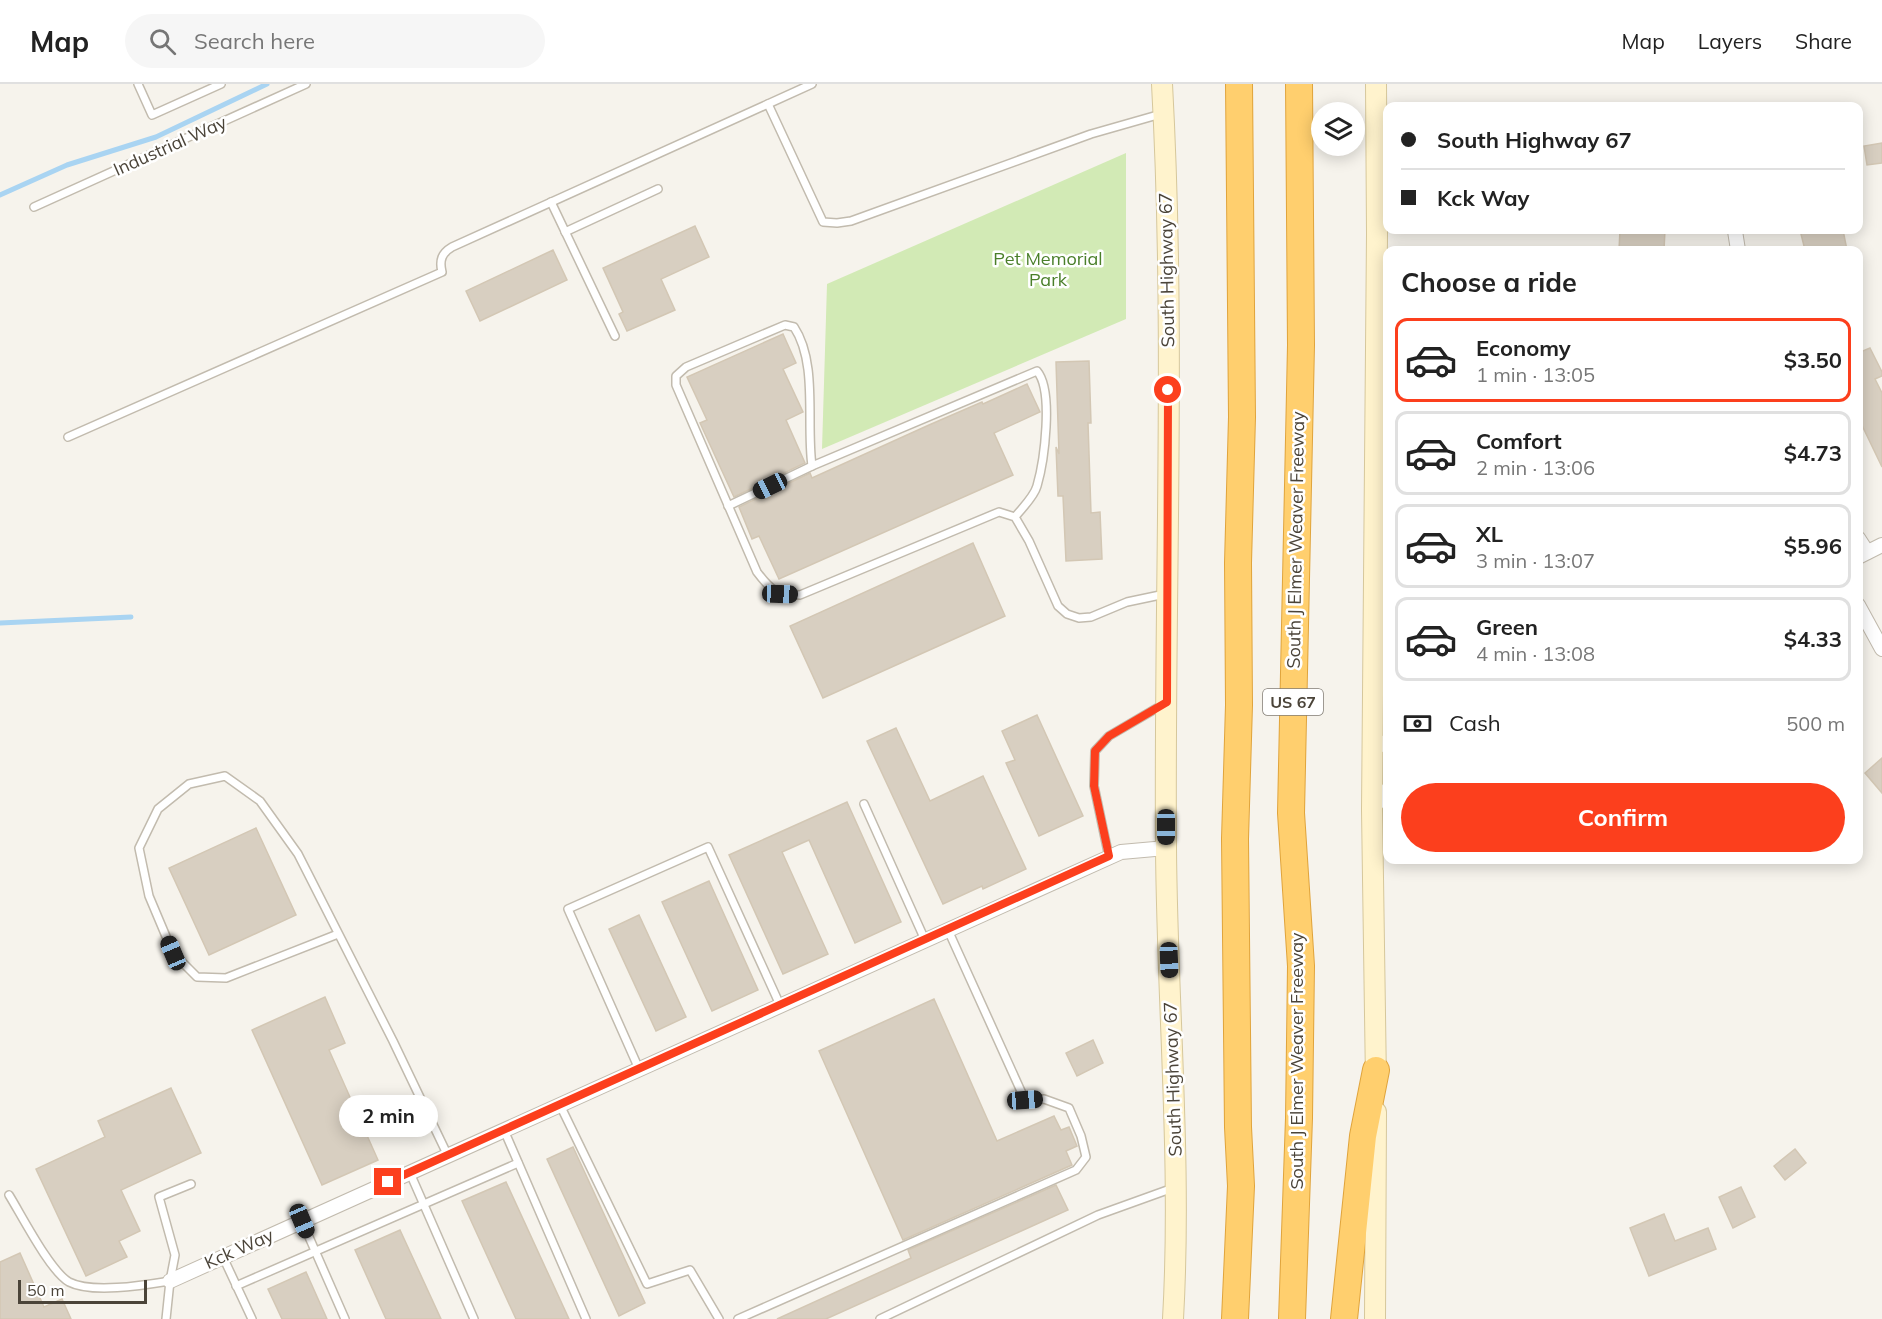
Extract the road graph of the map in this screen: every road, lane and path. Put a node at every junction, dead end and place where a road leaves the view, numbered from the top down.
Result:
1 (138, 84) edge
2 (221, 84) edge
3 (306, 84) edge
4 (812, 84) edge
5 (1162, 84) edge
6 (1239, 84) edge
7 (1299, 84) edge
8 (1376, 84) edge
9 (768, 104) junction
10 (1164, 114) junction
11 (658, 189) dead end
12 (550, 202) junction
13 (34, 207) dead end
14 (565, 232) junction
15 (1382, 316) edge
16 (615, 336) dead end
17 (68, 437) dead end
18 (812, 465) junction
19 (728, 506) junction
20 (1015, 517) junction
21 (1882, 545) edge
22 (1863, 554) edge
23 (1168, 594) junction
24 (1863, 614) edge
25 (1882, 649) edge
26 (1167, 702) junction
27 (1381, 743) edge
28 (1383, 796) edge
29 (864, 804) dead end
30 (1372, 810) junction
31 (1166, 848) junction
32 (1109, 856) junction
33 (948, 930) junction
34 (338, 934) junction
35 (925, 940) junction
36 (780, 1005) junction
37 (639, 1069) junction
38 (1376, 1070) junction
39 (560, 1105) junction
40 (504, 1130) junction
41 (448, 1156) junction
42 (518, 1163) junction
43 (410, 1172) junction
44 (191, 1184) dead end
45 (1175, 1187) junction
46 (9, 1195) dead end
47 (423, 1203) junction
48 (302, 1221) junction
49 (315, 1251) junction
50 (223, 1257) junction
51 (170, 1281) junction
52 (236, 1286) junction
53 (166, 1319) edge
54 (252, 1319) edge
55 (345, 1319) edge
56 (474, 1319) edge
57 (585, 1319) edge
58 (719, 1319) edge
59 (738, 1319) edge
60 (880, 1319) edge
61 (1173, 1319) edge
62 (1235, 1319) edge
63 (1292, 1319) edge
64 (1344, 1319) edge
65 (1375, 1319) edge

1 - 2 lane
3 - 13 lane, Industrial Way
4 - 9 lane
5 - 10 main road, South Highway 67
6 - 62 highway, US 67
7 - 63 highway, South J Elmer Weaver Freeway / US 67
8 - 15 main road
9 - 10 lane
9 - 12 lane
10 - 23 main road, South Highway 67
11 - 14 lane
12 - 14 lane
12 - 17 lane
14 - 16 lane
15 - 27 main road
18 - 19 lane
18 - 19 lane
18 - 20 lane
19 - 20 lane
20 - 23 lane
21 - 22 street
23 - 26 main road, South Highway 67
24 - 25 street
26 - 31 main road, South Highway 67
26 - 32 lane
27 - 30 main road
28 - 30 street
29 - 35 lane
30 - 38 main road
31 - 32 street, Kck Way
31 - 45 main road, South Highway 67
32 - 33 street, Kck Way
33 - 35 street, Kck Way
33 - 59 lane
34 - 34 lane
34 - 41 lane
35 - 36 street, Kck Way
36 - 37 street, Kck Way
36 - 37 lane
37 - 39 street, Kck Way
38 - 64 highway
38 - 65 main road
39 - 40 street, Kck Way
39 - 58 lane
40 - 41 street, Kck Way
40 - 42 lane
41 - 43 street, Kck Way
42 - 47 lane
42 - 57 lane
43 - 47 lane
43 - 48 street, Kck Way
44 - 51 lane
45 - 60 lane
45 - 61 main road, South Highway 67
46 - 51 lane
47 - 49 lane
47 - 56 lane
48 - 49 lane
48 - 50 street, Kck Way
49 - 52 lane
49 - 55 lane
50 - 51 street, Kck Way
50 - 52 lane
51 - 53 lane
52 - 54 lane

